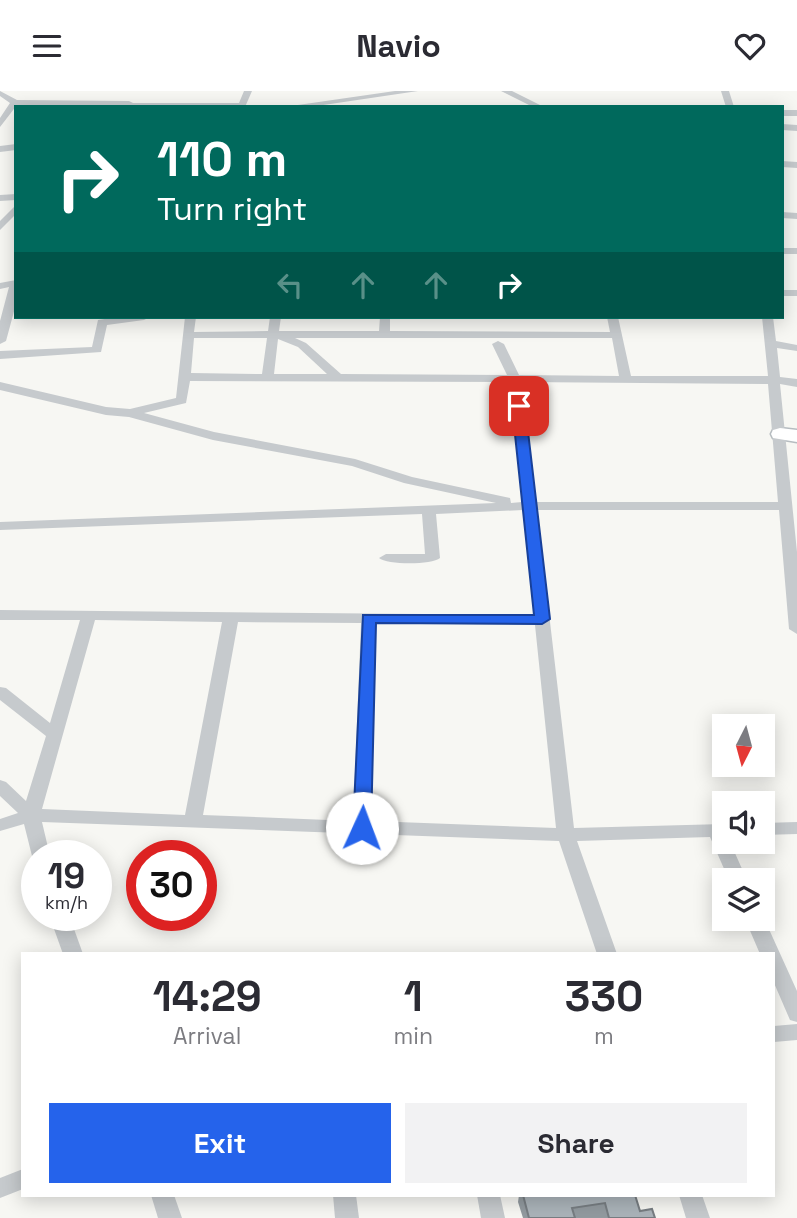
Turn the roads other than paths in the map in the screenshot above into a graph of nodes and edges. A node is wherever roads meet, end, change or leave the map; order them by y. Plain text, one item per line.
1 (62, 91) edge
2 (99, 91) edge
3 (136, 91) edge
4 (248, 91) edge
5 (306, 91) edge
6 (414, 91) edge
7 (505, 91) edge
8 (0, 93) edge
9 (93, 102) junction
10 (14, 103) junction
11 (53, 104) edge
12 (167, 104) edge
13 (310, 104) junction
14 (0, 105) edge
15 (128, 105) edge
16 (303, 105) edge
17 (536, 105) edge
18 (0, 124) edge
19 (14, 211) edge
20 (0, 229) edge
21 (14, 290) edge
22 (127, 319) edge
23 (190, 319) edge
24 (275, 319) edge
25 (385, 319) edge
26 (613, 319) edge
27 (768, 319) edge
28 (273, 333) junction
29 (384, 334) junction
30 (188, 335) junction
31 (617, 335) junction
32 (0, 341) edge
33 (498, 344) dead end
34 (772, 344) junction
35 (797, 348) edge
36 (0, 355) edge
37 (184, 377) junction
38 (268, 378) junction
39 (339, 379) junction
40 (774, 380) junction
41 (516, 381) junction
42 (626, 381) junction
43 (797, 383) edge
44 (0, 386) edge
45 (130, 413) junction
46 (789, 435) edge
47 (529, 506) junction
48 (785, 506) junction
49 (429, 511) junction
50 (0, 526) edge
51 (386, 558) dead end
52 (0, 615) edge
53 (89, 616) junction
54 (231, 617) junction
55 (369, 618) junction
56 (542, 619) junction
57 (797, 629) edge
58 (0, 692) edge
59 (56, 736) junction
60 (0, 786) edge
61 (30, 815) junction
62 (193, 821) junction
63 (0, 825) edge
64 (362, 828) junction
65 (797, 828) edge
66 (775, 829) edge
67 (712, 830) edge
68 (566, 835) junction
69 (37, 840) edge
70 (65, 931) edge
71 (760, 931) edge
72 (73, 952) edge
73 (606, 952) edge
74 (769, 952) edge
75 (775, 963) edge
76 (797, 1014) edge
77 (797, 1032) edge
78 (775, 1034) edge
79 (21, 1180) edge
80 (0, 1188) edge
81 (163, 1197) edge
82 (344, 1197) edge
83 (488, 1197) edge
84 (691, 1197) edge
85 (170, 1218) edge
86 (347, 1218) edge
87 (493, 1218) edge
88 (698, 1218) edge

1 - 11 street
2 - 9 street
3 - 15 street
4 - 12 street
5 - 13 street
6 - 13 street
7 - 17 street
8 - 10 street
9 - 11 street
9 - 15 street
10 - 11 street
10 - 14 street
10 - 18 street
12 - 15 street
13 - 16 street
19 - 20 street
21 - 32 street
22 - 36 street
23 - 30 street
24 - 28 street
25 - 29 street
26 - 31 street
27 - 34 street
28 - 29 street
28 - 30 street
28 - 38 street
28 - 39 street
29 - 31 street
30 - 37 street
31 - 42 street
33 - 41 street
34 - 35 street
34 - 40 street
37 - 38 street
37 - 45 street
38 - 39 street
39 - 41 street
40 - 42 street
40 - 43 street
40 - 46 street
41 - 42 street
41 - 47 street
44 - 45 street
45 - 47 street
46 - 48 street
47 - 48 street
47 - 49 street
47 - 56 street
48 - 57 street
49 - 50 street
49 - 51 street
52 - 53 street
53 - 54 street
53 - 59 street
54 - 55 street
54 - 62 street
55 - 56 street
55 - 64 street
56 - 68 street
58 - 59 street
59 - 61 street
60 - 61 street
61 - 62 street
61 - 63 street
61 - 69 street
62 - 64 street
64 - 68 street
65 - 66 street
67 - 68 street
68 - 73 street
70 - 72 street
71 - 74 street
75 - 76 street
77 - 78 street
79 - 80 street
81 - 85 street
82 - 86 street
83 - 87 street
84 - 88 street

